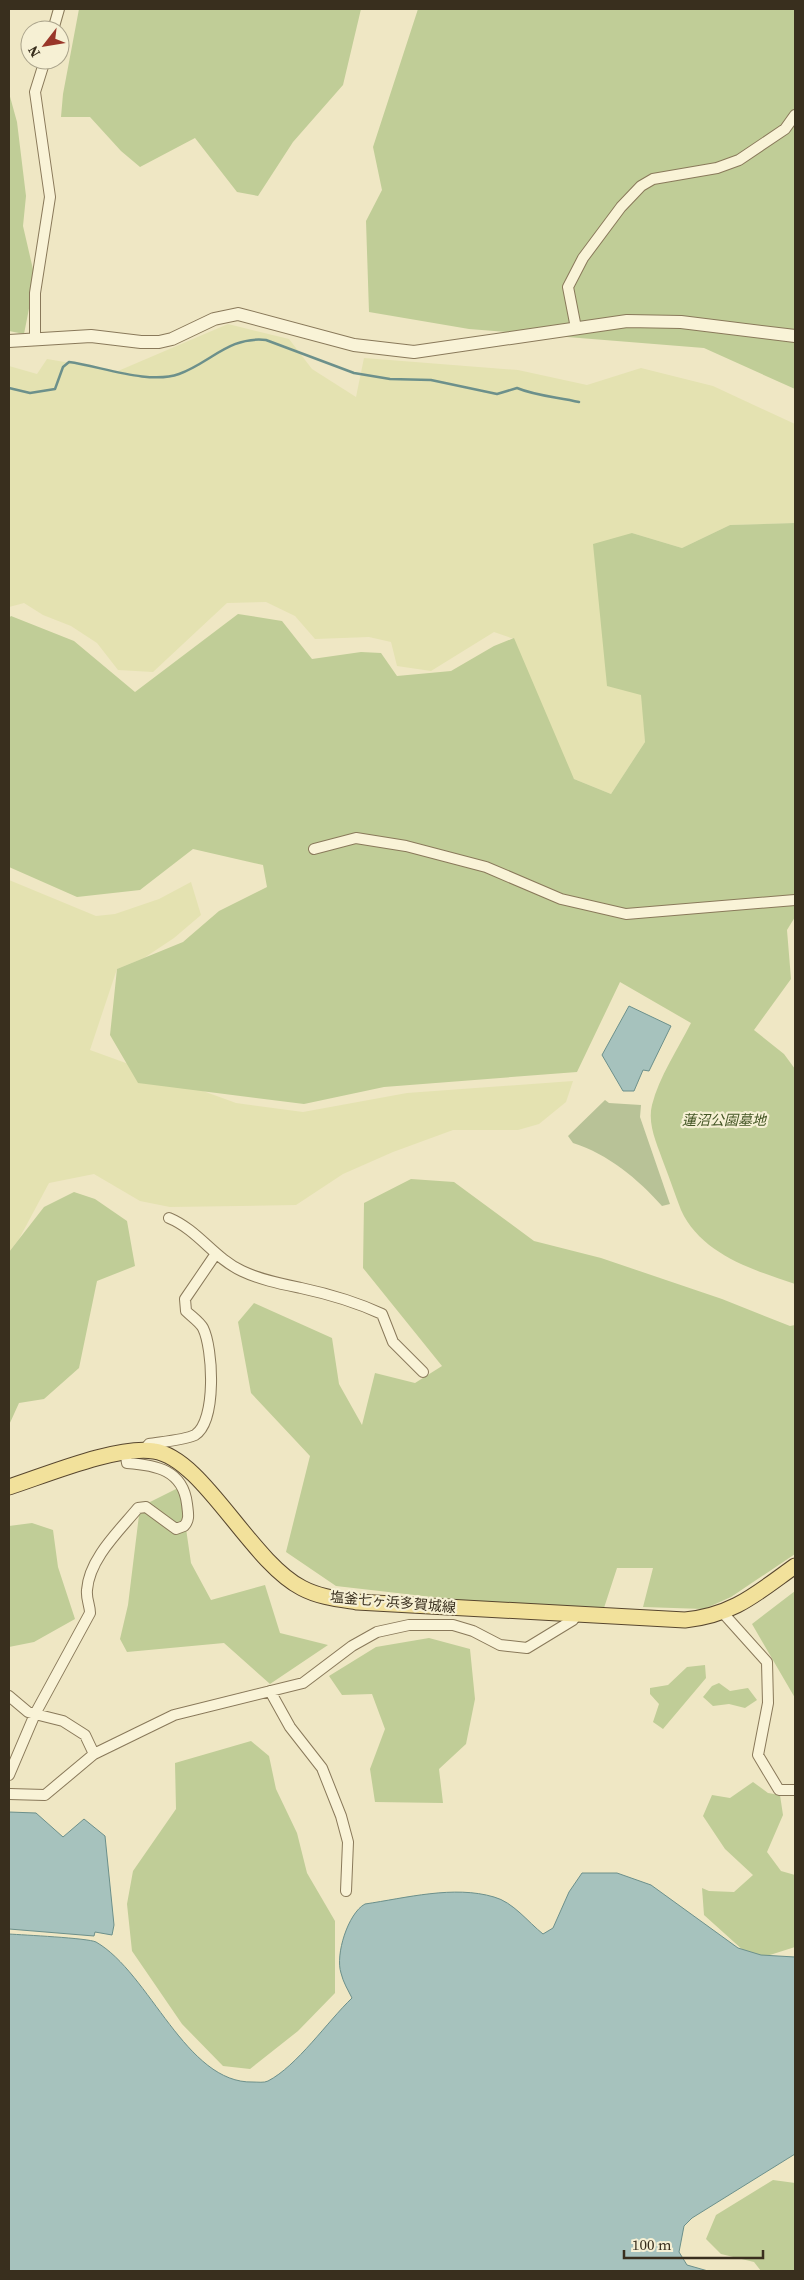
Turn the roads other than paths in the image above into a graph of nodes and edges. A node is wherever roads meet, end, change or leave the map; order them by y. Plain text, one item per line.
1 (41, 70) edge
2 (795, 115) edge
3 (576, 328) junction
4 (795, 336) edge
5 (35, 340) junction
6 (9, 341) edge
7 (314, 849) dead end
8 (795, 900) edge
9 (169, 1218) dead end
10 (215, 1255) junction
11 (423, 1372) dead end
12 (144, 1450) junction
13 (125, 1451) junction
14 (9, 1487) edge
15 (795, 1566) edge
16 (723, 1613) junction
17 (576, 1615) junction
18 (270, 1691) junction
19 (9, 1696) edge
20 (35, 1714) junction
21 (94, 1754) junction
22 (11, 1762) edge
23 (9, 1775) edge
24 (795, 1790) edge
25 (9, 1794) edge
26 (346, 1891) dead end

1 - 5 street
2 - 3 street
3 - 4 street
3 - 5 street
5 - 6 street
7 - 8 street
9 - 10 street
10 - 11 street
10 - 12 street
12 - 13 main road, 塩釜七ヶ浜多賀城線
12 - 17 main road, 塩釜七ヶ浜多賀城線
13 - 14 main road, 塩釜七ヶ浜多賀城線
13 - 20 street
15 - 16 main road, 塩釜七ヶ浜多賀城線
16 - 17 main road, 塩釜七ヶ浜多賀城線
16 - 24 street
17 - 18 street
18 - 21 street
18 - 26 street
19 - 20 street
20 - 21 street
20 - 22 street
21 - 25 street
22 - 23 street

